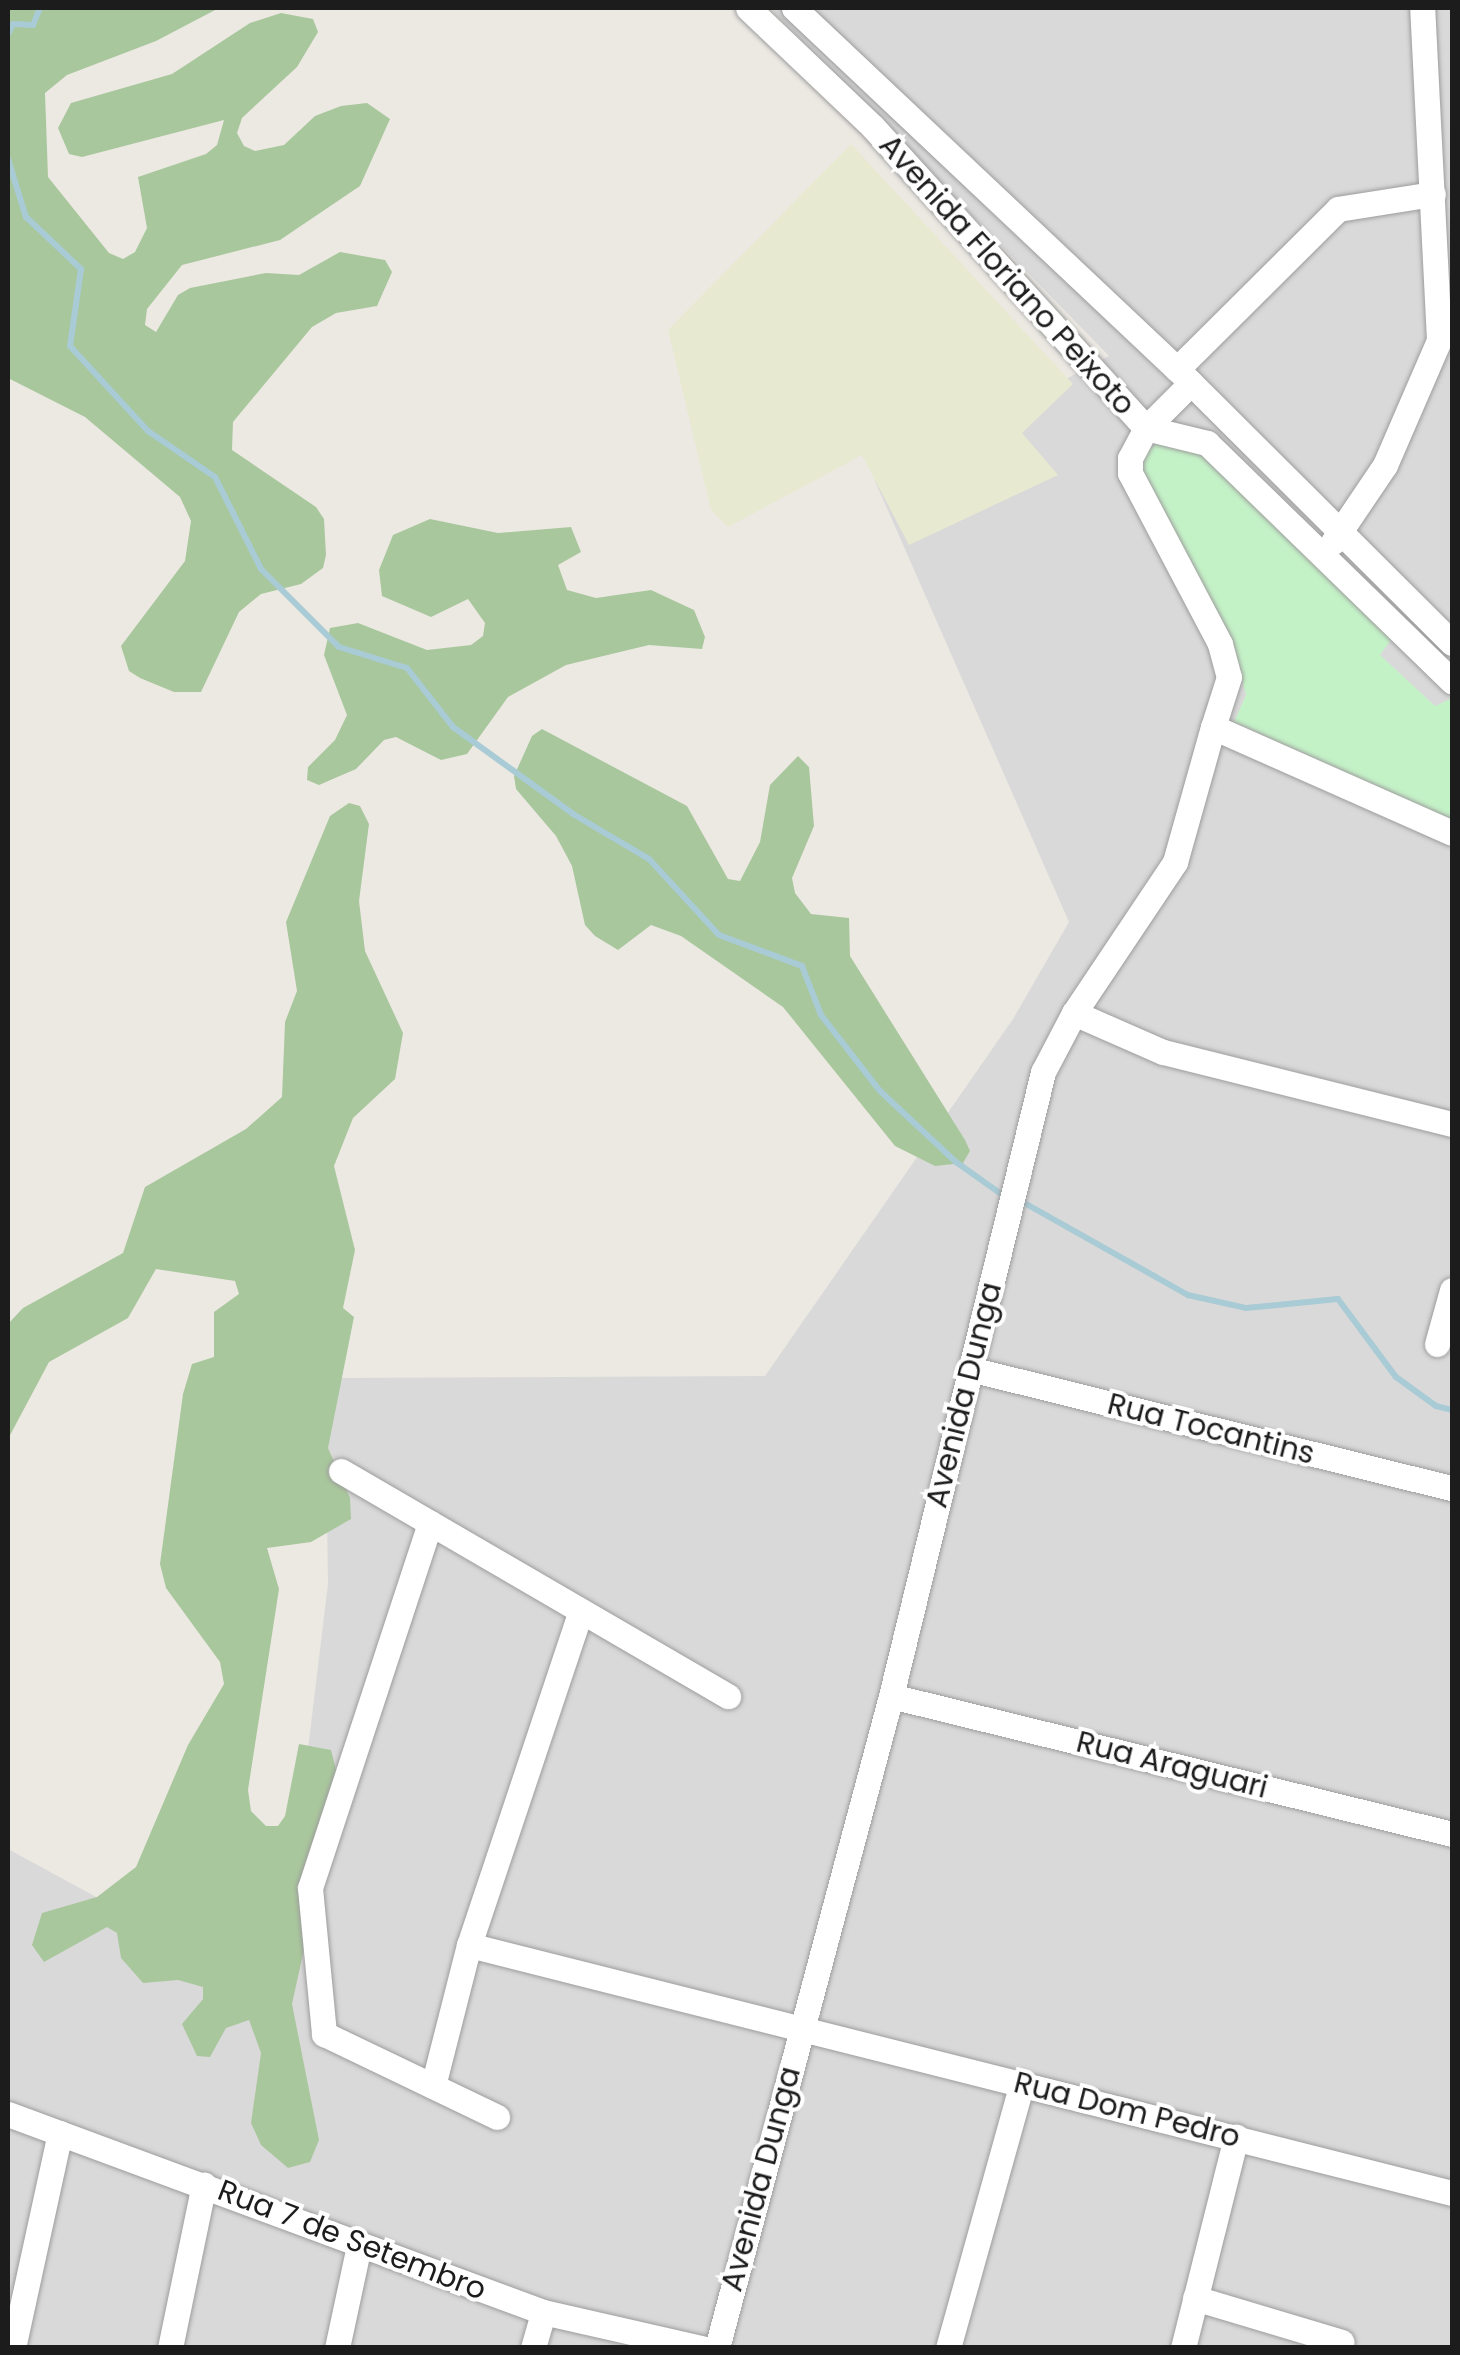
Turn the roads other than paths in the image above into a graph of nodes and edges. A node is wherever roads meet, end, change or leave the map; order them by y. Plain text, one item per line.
1 (794, 8) edge
2 (1422, 8) edge
3 (754, 9) edge
4 (894, 102) junction
5 (872, 126) junction
6 (1433, 194) junction
7 (1446, 342) edge
8 (1184, 376) junction
9 (1146, 428) junction
10 (1341, 533) junction
11 (1324, 554) junction
12 (1452, 644) edge
13 (1452, 681) edge
14 (1213, 727) junction
15 (1452, 833) edge
16 (1074, 1013) junction
17 (1452, 1124) edge
18 (1452, 1290) edge
19 (1437, 1344) dead end
20 (970, 1369) junction
21 (341, 1471) dead end
22 (1452, 1488) edge
23 (430, 1523) junction
24 (581, 1611) junction
25 (728, 1696) dead end
26 (891, 1696) junction
27 (1452, 1834) edge
28 (469, 1945) junction
29 (800, 2029) junction
30 (1022, 2083) junction
31 (433, 2086) junction
32 (8, 2114) edge
33 (497, 2118) dead end
34 (60, 2132) junction
35 (1236, 2137) junction
36 (204, 2184) junction
37 (1452, 2192) edge
38 (359, 2245) junction
39 (1195, 2298) junction
40 (543, 2312) junction
41 (1342, 2342) dead end
42 (13, 2348) edge
43 (170, 2348) edge
44 (337, 2348) edge
45 (533, 2348) edge
46 (702, 2348) edge
47 (717, 2348) edge
48 (948, 2348) edge
49 (1183, 2348) edge

1 - 4 street, Avenida Floriano Peixoto
2 - 6 street
3 - 5 street, Avenida Floriano Peixoto
4 - 5 street
4 - 8 street, Avenida Floriano Peixoto
5 - 9 street, Avenida Floriano Peixoto
6 - 7 street
6 - 8 street
7 - 10 street
8 - 9 street
8 - 10 street, Avenida Floriano Peixoto
9 - 11 street, Avenida Floriano Peixoto
9 - 14 street, Avenida Dunga
10 - 11 street
10 - 12 street, Avenida Floriano Peixoto
11 - 13 street, Avenida Floriano Peixoto
14 - 15 street
14 - 16 street, Avenida Dunga
16 - 17 street
16 - 20 street, Avenida Dunga
18 - 19 street
20 - 22 street, Rua Tocantins
20 - 26 street, Avenida Dunga
21 - 23 street
23 - 24 street
23 - 31 street
24 - 25 street
24 - 28 street
26 - 27 street, Rua Araguari
26 - 29 street, Avenida Dunga
28 - 29 street, Rua Dom Pedro
28 - 31 street
29 - 30 street, Rua Dom Pedro
29 - 47 street, Avenida Dunga
30 - 35 street, Rua Dom Pedro
30 - 48 street
31 - 33 street
32 - 34 street, Rua 7 de Setembro
34 - 36 street, Rua 7 de Setembro
34 - 42 street
35 - 37 street, Rua Dom Pedro
35 - 39 street
36 - 38 street, Rua 7 de Setembro
36 - 43 street
38 - 40 street, Rua 7 de Setembro
38 - 44 street
39 - 41 street
39 - 49 street
40 - 45 street
40 - 46 street, Rua 7 de Setembro

